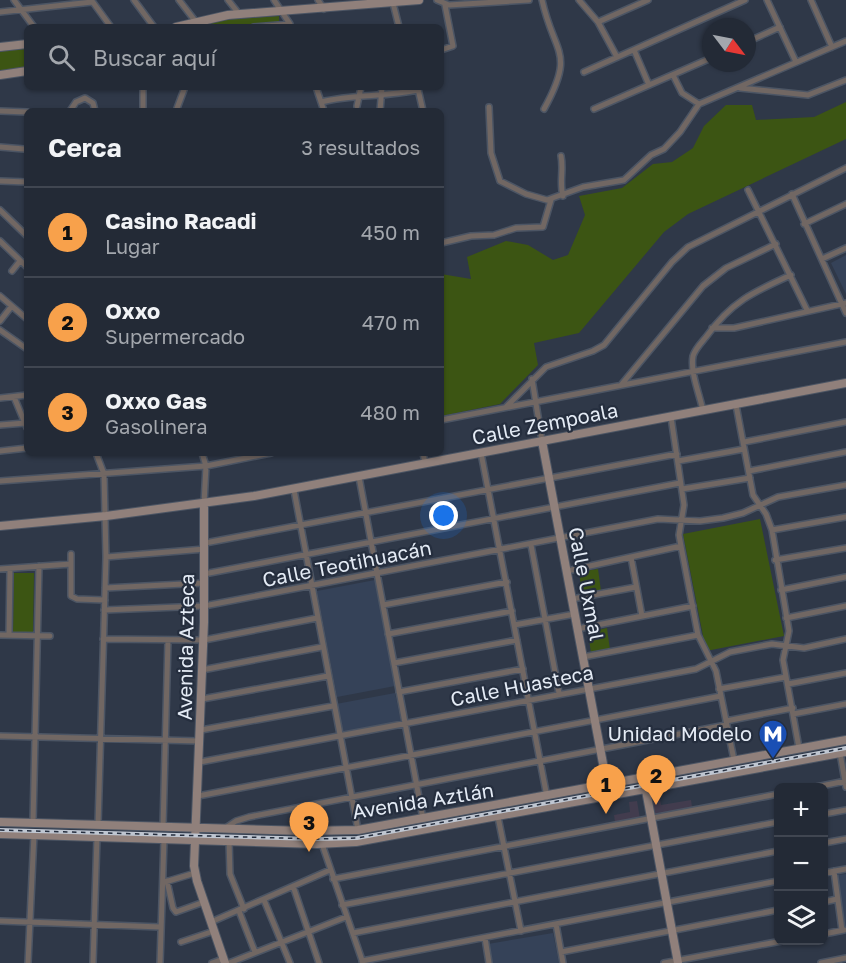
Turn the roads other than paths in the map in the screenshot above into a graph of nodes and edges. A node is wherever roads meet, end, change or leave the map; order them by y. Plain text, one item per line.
1 (14, 0) edge
2 (134, 0) edge
3 (179, 0) edge
4 (228, 0) edge
5 (273, 0) edge
6 (318, 0) edge
7 (419, 0) edge
8 (437, 0) edge
9 (529, 0) edge
10 (542, 0) edge
11 (579, 0) edge
12 (648, 0) edge
13 (745, 0) edge
14 (767, 0) edge
15 (811, 0) edge
16 (92, 1) edge
17 (374, 2) edge
18 (388, 2) edge
19 (445, 5) junction
20 (324, 9) junction
21 (22, 10) junction
22 (0, 12) edge
23 (282, 12) junction
24 (240, 15) junction
25 (196, 22) junction
26 (598, 22) junction
27 (32, 24) edge
28 (109, 24) edge
29 (152, 24) edge
30 (188, 24) edge
31 (290, 24) edge
32 (398, 24) edge
33 (780, 27) junction
34 (756, 38) edge
35 (846, 41) edge
36 (24, 44) edge
37 (0, 47) edge
38 (832, 47) junction
39 (444, 49) edge
40 (634, 50) junction
41 (616, 57) junction
42 (702, 62) edge
43 (796, 62) junction
44 (24, 71) edge
45 (584, 72) dead end
46 (2, 74) edge
47 (673, 75) junction
48 (846, 80) edge
49 (0, 83) edge
50 (649, 85) junction
51 (739, 88) junction
52 (143, 90) edge
53 (183, 90) edge
54 (317, 90) edge
55 (360, 90) edge
56 (382, 90) edge
57 (413, 90) edge
58 (418, 90) edge
59 (359, 96) junction
60 (381, 97) junction
61 (321, 102) junction
62 (699, 104) junction
63 (357, 106) dead end
64 (489, 107) dead end
65 (72, 108) edge
66 (94, 108) edge
67 (143, 108) edge
68 (177, 108) edge
69 (323, 108) edge
70 (380, 108) edge
71 (422, 108) edge
72 (544, 109) dead end
73 (594, 109) dead end
74 (0, 111) edge
75 (24, 112) edge
76 (0, 147) edge
77 (24, 149) dead end
78 (561, 156) dead end
79 (846, 168) edge
80 (0, 181) edge
81 (24, 182) edge
82 (748, 190) dead end
83 (792, 194) junction
84 (563, 196) junction
85 (551, 200) junction
86 (846, 204) edge
87 (0, 210) edge
88 (760, 210) junction
89 (804, 224) junction
90 (24, 233) edge
91 (0, 241) edge
92 (444, 242) edge
93 (776, 244) junction
94 (846, 248) edge
95 (822, 259) junction
96 (20, 261) junction
97 (24, 264) edge
98 (12, 271) dead end
99 (791, 275) junction
100 (0, 296) edge
101 (845, 303) edge
102 (11, 307) junction
103 (807, 310) junction
104 (846, 313) edge
105 (24, 317) edge
106 (0, 321) edge
107 (712, 328) junction
108 (0, 330) edge
109 (846, 342) edge
110 (24, 348) edge
111 (694, 372) junction
112 (532, 380) junction
113 (846, 383) edge
114 (621, 385) junction
115 (24, 395) edge
116 (14, 397) junction
117 (0, 398) edge
118 (536, 403) junction
119 (736, 405) junction
120 (506, 407) junction
121 (703, 411) junction
122 (671, 417) junction
123 (444, 419) edge
124 (24, 420) edge
125 (846, 422) edge
126 (0, 424) edge
127 (24, 424) edge
128 (542, 441) junction
129 (744, 445) junction
130 (24, 448) edge
131 (0, 451) edge
132 (846, 452) edge
133 (481, 453) junction
134 (677, 453) junction
135 (97, 456) edge
136 (203, 456) edge
137 (256, 456) edge
138 (424, 456) edge
139 (678, 461) junction
140 (425, 464) junction
141 (206, 466) junction
142 (749, 471) junction
143 (104, 474) junction
144 (359, 477) junction
145 (549, 478) junction
146 (750, 478) junction
147 (0, 481) edge
148 (846, 485) edge
149 (681, 486) junction
150 (294, 490) junction
151 (488, 490) junction
152 (204, 504) junction
153 (759, 506) junction
154 (554, 508) junction
155 (366, 514) junction
156 (106, 516) junction
157 (846, 517) edge
158 (494, 518) junction
159 (684, 521) junction
160 (0, 526) edge
161 (300, 526) junction
162 (772, 531) junction
163 (561, 540) junction
164 (371, 542) junction
165 (531, 545) junction
166 (205, 546) junction
167 (681, 546) junction
168 (846, 548) edge
169 (500, 551) junction
170 (71, 554) dead end
171 (306, 555) junction
172 (106, 556) junction
173 (631, 557) junction
174 (775, 560) junction
175 (71, 564) junction
176 (39, 566) junction
177 (0, 569) edge
178 (10, 569) junction
179 (567, 571) junction
180 (204, 574) junction
181 (377, 575) junction
182 (846, 577) edge
183 (507, 582) junction
184 (204, 583) junction
185 (312, 587) junction
186 (636, 587) junction
187 (105, 588) junction
188 (781, 591) junction
189 (572, 599) junction
190 (105, 600) junction
191 (383, 605) junction
192 (204, 606) junction
193 (693, 606) junction
194 (846, 606) edge
195 (105, 610) junction
196 (512, 611) junction
197 (575, 614) junction
198 (642, 616) junction
199 (316, 618) junction
200 (786, 618) junction
201 (545, 619) junction
202 (514, 625) junction
203 (578, 629) junction
204 (388, 634) junction
205 (0, 635) edge
206 (9, 635) junction
207 (698, 635) junction
208 (39, 636) junction
209 (50, 636) dead end
210 (104, 639) junction
211 (846, 639) edge
212 (168, 640) junction
213 (204, 640) junction
214 (517, 640) junction
215 (786, 646) junction
216 (322, 647) junction
217 (583, 657) junction
218 (711, 661) junction
219 (394, 663) junction
220 (523, 669) junction
221 (202, 670) junction
222 (846, 673) edge
223 (328, 676) junction
224 (786, 676) junction
225 (788, 684) junction
226 (588, 688) junction
227 (719, 689) junction
228 (399, 692) junction
229 (559, 693) junction
230 (721, 696) junction
231 (202, 699) junction
232 (528, 700) junction
233 (846, 704) edge
234 (333, 706) junction
235 (793, 711) junction
236 (595, 719) junction
237 (726, 723) junction
238 (405, 725) junction
239 (201, 730) junction
240 (534, 732) junction
241 (0, 736) edge
242 (36, 737) junction
243 (340, 737) junction
244 (100, 739) junction
245 (846, 740) edge
246 (165, 741) junction
247 (200, 741) junction
248 (799, 748) junction
249 (600, 749) junction
250 (843, 753) edge
251 (411, 756) junction
252 (540, 760) junction
253 (734, 760) junction
254 (200, 762) junction
255 (346, 769) junction
256 (644, 778) junction
257 (846, 783) edge
258 (417, 785) junction
259 (607, 786) junction
260 (828, 786) edge
261 (645, 789) junction
262 (609, 795) junction
263 (774, 795) edge
264 (198, 796) junction
265 (351, 797) junction
266 (547, 797) junction
267 (846, 810) edge
268 (828, 813) edge
269 (498, 817) junction
270 (650, 818) junction
271 (423, 819) junction
272 (0, 822) edge
273 (33, 823) junction
274 (774, 823) edge
275 (98, 825) junction
276 (163, 827) junction
277 (196, 828) junction
278 (224, 829) junction
279 (358, 830) junction
280 (0, 834) edge
281 (34, 834) junction
282 (97, 837) junction
283 (164, 839) junction
284 (846, 839) edge
285 (195, 840) junction
286 (229, 840) junction
287 (828, 842) edge
288 (322, 844) junction
289 (504, 846) junction
290 (655, 846) junction
291 (774, 852) edge
292 (846, 869) edge
293 (330, 870) junction
294 (834, 871) junction
295 (828, 872) edge
296 (195, 873) junction
297 (661, 874) junction
298 (509, 875) junction
299 (333, 879) junction
300 (165, 882) junction
301 (774, 882) edge
302 (293, 886) junction
303 (837, 899) junction
304 (264, 900) junction
305 (828, 901) edge
306 (204, 902) junction
307 (666, 902) junction
308 (514, 903) junction
309 (342, 905) junction
310 (241, 910) junction
311 (774, 911) edge
312 (346, 917) junction
313 (0, 921) edge
314 (29, 921) junction
315 (211, 922) junction
316 (94, 924) junction
317 (556, 924) junction
318 (160, 927) junction
319 (844, 930) edge
320 (214, 931) junction
321 (521, 931) junction
322 (672, 931) junction
323 (309, 932) junction
324 (353, 933) junction
325 (828, 933) edge
326 (485, 938) junction
327 (182, 942) dead end
328 (282, 942) junction
329 (774, 943) edge
330 (255, 952) junction
331 (561, 952) junction
332 (846, 958) edge
333 (226, 962) edge
334 (362, 962) edge
335 (678, 962) edge
336 (28, 963) edge
337 (93, 963) edge
338 (160, 963) edge
339 (212, 963) edge
340 (290, 963) edge
341 (319, 963) edge
342 (489, 963) edge
343 (563, 963) edge
344 (664, 963) edge
345 (821, 963) edge

1 - 21 street
2 - 29 street
3 - 25 street
4 - 24 street
5 - 23 street
6 - 20 street
7 - 18 street
8 - 19 street
9 - 19 street
10 - 72 street
11 - 26 street
12 - 26 street
13 - 40 street
14 - 33 street
15 - 38 street
16 - 21 street
16 - 28 street
17 - 18 street
17 - 20 street
18 - 32 street
19 - 39 street
20 - 23 street
21 - 22 street
21 - 27 street
23 - 24 street
23 - 31 street
24 - 25 street
25 - 30 street
26 - 41 street
33 - 34 street
33 - 43 street
35 - 38 street
36 - 37 street
38 - 43 street
40 - 41 street
40 - 50 street
41 - 45 street
42 - 47 street
43 - 51 street
44 - 46 street
46 - 49 street
47 - 50 street
47 - 62 street
48 - 51 street
50 - 73 street
51 - 62 street
52 - 67 street
53 - 68 street
54 - 61 street
55 - 59 street
56 - 60 street
57 - 60 street
58 - 71 street
59 - 60 street
59 - 61 street
59 - 63 street
60 - 70 street
61 - 69 street
62 - 84 street
64 - 85 street
65 - 66 street
74 - 75 street
76 - 77 street
78 - 84 street
79 - 83 street
80 - 81 street
82 - 88 street
83 - 88 street
83 - 89 street
84 - 85 street
85 - 92 street
86 - 89 street
87 - 90 street
88 - 93 street
88 - 112 street
89 - 95 street
91 - 96 street
93 - 99 street
93 - 114 street
94 - 95 street
95 - 101 street
96 - 97 street
96 - 98 street
99 - 103 street
99 - 107 street
100 - 102 street
101 - 103 street
101 - 104 street
102 - 105 street
102 - 106 street
103 - 107 street
107 - 111 street
108 - 110 street
109 - 111 street
111 - 114 street
111 - 121 street
112 - 118 street, Calle Uxmal
112 - 120 street
113 - 119 street, Calle Zempoala
114 - 118 street
115 - 116 street
116 - 117 street
116 - 124 street
118 - 120 street
118 - 128 street, Calle Uxmal
119 - 121 street, Calle Zempoala
119 - 129 street
120 - 123 street
121 - 122 street, Calle Zempoala
122 - 128 street, Calle Zempoala
122 - 134 street
125 - 129 street
126 - 127 street
128 - 133 street, Calle Zempoala
128 - 145 street, Calle Uxmal
129 - 139 street
129 - 142 street
130 - 131 street
132 - 142 street
133 - 140 street, Calle Zempoala
133 - 151 street
134 - 139 street
134 - 145 street
135 - 143 street
136 - 141 street
137 - 141 street
138 - 140 street
139 - 149 street
140 - 144 street, Calle Zempoala
141 - 143 street
141 - 152 street, Avenida Azteca
142 - 146 street
143 - 147 street
143 - 156 street
144 - 150 street, Calle Zempoala
144 - 155 street
145 - 151 street
145 - 154 street, Calle Uxmal
146 - 149 street
146 - 153 street
148 - 153 street, Calle Teotihuacán
149 - 154 street
149 - 159 street
150 - 152 street, Calle Zempoala
150 - 161 street
151 - 155 street
151 - 158 street
152 - 156 street, Calle Zempoala
152 - 166 street, Avenida Azteca
153 - 159 street, Calle Teotihuacán
153 - 162 street
154 - 158 street
154 - 163 street, Calle Uxmal
155 - 161 street
155 - 164 street
156 - 160 street, Calle Zempoala
156 - 172 street
157 - 162 street
158 - 164 street
158 - 169 street
159 - 163 street, Calle Teotihuacán
159 - 167 street
161 - 166 street
161 - 171 street
162 - 174 street
163 - 165 street, Calle Teotihuacán
163 - 179 street, Calle Uxmal
164 - 171 street
164 - 181 street
165 - 169 street, Calle Teotihuacán
165 - 201 street
166 - 172 street
166 - 180 street, Avenida Azteca
167 - 173 street
167 - 193 street
168 - 174 street
169 - 181 street, Calle Teotihuacán
169 - 183 street
170 - 175 street
171 - 180 street
171 - 185 street
172 - 187 street
173 - 179 street
173 - 186 street
174 - 188 street
175 - 176 street
175 - 190 street
176 - 178 street
176 - 208 street
177 - 178 street
178 - 206 street
179 - 189 street, Calle Uxmal
180 - 184 street, Avenida Azteca
181 - 185 street, Calle Teotihuacán
181 - 191 street
182 - 188 street
183 - 191 street
183 - 196 street
184 - 187 street
184 - 192 street, Avenida Azteca
185 - 192 street, Calle Teotihuacán
185 - 199 street
186 - 189 street
186 - 198 street
187 - 190 street
188 - 200 street
189 - 197 street, Calle Uxmal
190 - 195 street
191 - 204 street
192 - 195 street, Calle Teotihuacán
192 - 213 street, Avenida Azteca
193 - 198 street
193 - 207 street
194 - 200 street
195 - 210 street
196 - 202 street
196 - 204 street
197 - 201 street
197 - 203 street, Calle Uxmal
198 - 203 street
199 - 213 street
199 - 216 street
200 - 215 street
201 - 202 street
201 - 229 street
202 - 214 street
203 - 217 street, Calle Uxmal
204 - 219 street
205 - 206 street
206 - 208 street
207 - 217 street
207 - 218 street
208 - 209 street
208 - 242 street
210 - 212 street
210 - 244 street
211 - 215 street, Calle Huasteca
212 - 213 street
212 - 246 street
213 - 221 street, Avenida Azteca
214 - 219 street
214 - 220 street
215 - 218 street, Calle Huasteca
215 - 224 street
216 - 221 street
216 - 223 street
217 - 226 street, Calle Uxmal
218 - 226 street, Calle Huasteca
218 - 227 street
219 - 228 street
220 - 228 street
220 - 232 street
221 - 231 street, Avenida Azteca
222 - 225 street
223 - 231 street
223 - 234 street
224 - 225 street
224 - 227 street
225 - 235 street
226 - 229 street, Calle Huasteca
226 - 236 street, Calle Uxmal
227 - 230 street
228 - 238 street
229 - 232 street, Calle Huasteca
230 - 236 street
230 - 237 street
231 - 239 street, Avenida Azteca
232 - 238 street, Calle Huasteca
232 - 240 street
233 - 235 street
234 - 239 street
234 - 243 street
235 - 237 street
235 - 248 street
236 - 240 street
236 - 249 street, Calle Uxmal
237 - 249 street
237 - 253 street
238 - 243 street, Calle Huasteca
238 - 251 street
239 - 247 street, Avenida Azteca
240 - 251 street
240 - 252 street
241 - 242 street
242 - 244 street
242 - 273 street
243 - 254 street, Calle Huasteca
243 - 255 street
244 - 246 street
244 - 275 street
245 - 248 street, Avenida Aztlán
246 - 247 street
246 - 276 street
247 - 254 street, Avenida Azteca
248 - 253 street, Avenida Aztlán
249 - 252 street
249 - 259 street, Calle Uxmal
250 - 257 street
250 - 261 street, Avenida Aztlán
251 - 255 street
251 - 258 street
252 - 258 street
252 - 266 street
253 - 256 street, Avenida Aztlán
254 - 264 street, Avenida Azteca
255 - 264 street
255 - 265 street
256 - 259 street, Avenida Aztlán
256 - 261 street
257 - 260 street
258 - 265 street
258 - 271 street
259 - 262 street, Calle Uxmal
259 - 266 street, Avenida Aztlán
261 - 262 street, Avenida Aztlán
261 - 270 street
262 - 269 street, Avenida Aztlán
263 - 270 street
264 - 277 street, Avenida Azteca
265 - 278 street
265 - 279 street
266 - 271 street, Avenida Aztlán
267 - 268 street
269 - 288 street, Avenida Aztlán
269 - 289 street
270 - 289 street
270 - 290 street
271 - 279 street, Avenida Aztlán
272 - 273 street, Avenida Aztlán
273 - 275 street, Avenida Aztlán
274 - 290 street
275 - 276 street, Avenida Aztlán
276 - 277 street, Avenida Aztlán
277 - 278 street, Avenida Aztlán
277 - 285 street, Avenida Azteca
278 - 279 street, Avenida Aztlán
280 - 281 street, Avenida Aztlán
281 - 282 street, Avenida Aztlán
281 - 314 street
282 - 283 street, Avenida Aztlán
282 - 316 street
283 - 285 street, Avenida Aztlán
283 - 300 street
284 - 287 street
285 - 286 street, Avenida Aztlán
285 - 296 street, Avenida Azteca
286 - 288 street, Avenida Aztlán
286 - 310 street
288 - 293 street
289 - 298 street
289 - 299 street
290 - 297 street
290 - 298 street
291 - 297 street
292 - 294 street
293 - 299 street
293 - 302 street
294 - 295 street
294 - 303 street
296 - 300 street
296 - 306 street, Avenida Azteca
297 - 307 street
297 - 308 street
298 - 308 street
298 - 309 street
299 - 309 street
300 - 306 street
300 - 318 street
301 - 307 street
302 - 304 street
302 - 323 street
303 - 305 street
303 - 319 street
304 - 310 street
304 - 328 street
306 - 315 street, Avenida Azteca
307 - 317 street
307 - 322 street
308 - 321 street
308 - 324 street
309 - 312 street
310 - 315 street
310 - 330 street
311 - 322 street
312 - 323 street
312 - 324 street
313 - 314 street
314 - 316 street
314 - 336 street
315 - 320 street, Avenida Azteca
316 - 318 street
316 - 337 street
317 - 321 street
317 - 331 street
318 - 338 street
319 - 325 street
320 - 327 street
320 - 333 street, Avenida Azteca
321 - 326 street
322 - 331 street
322 - 335 street
323 - 328 street
323 - 341 street
324 - 334 street
326 - 334 street
326 - 342 street
328 - 330 street
328 - 340 street
329 - 335 street
330 - 333 street
331 - 343 street
332 - 345 street
333 - 339 street
335 - 344 street

